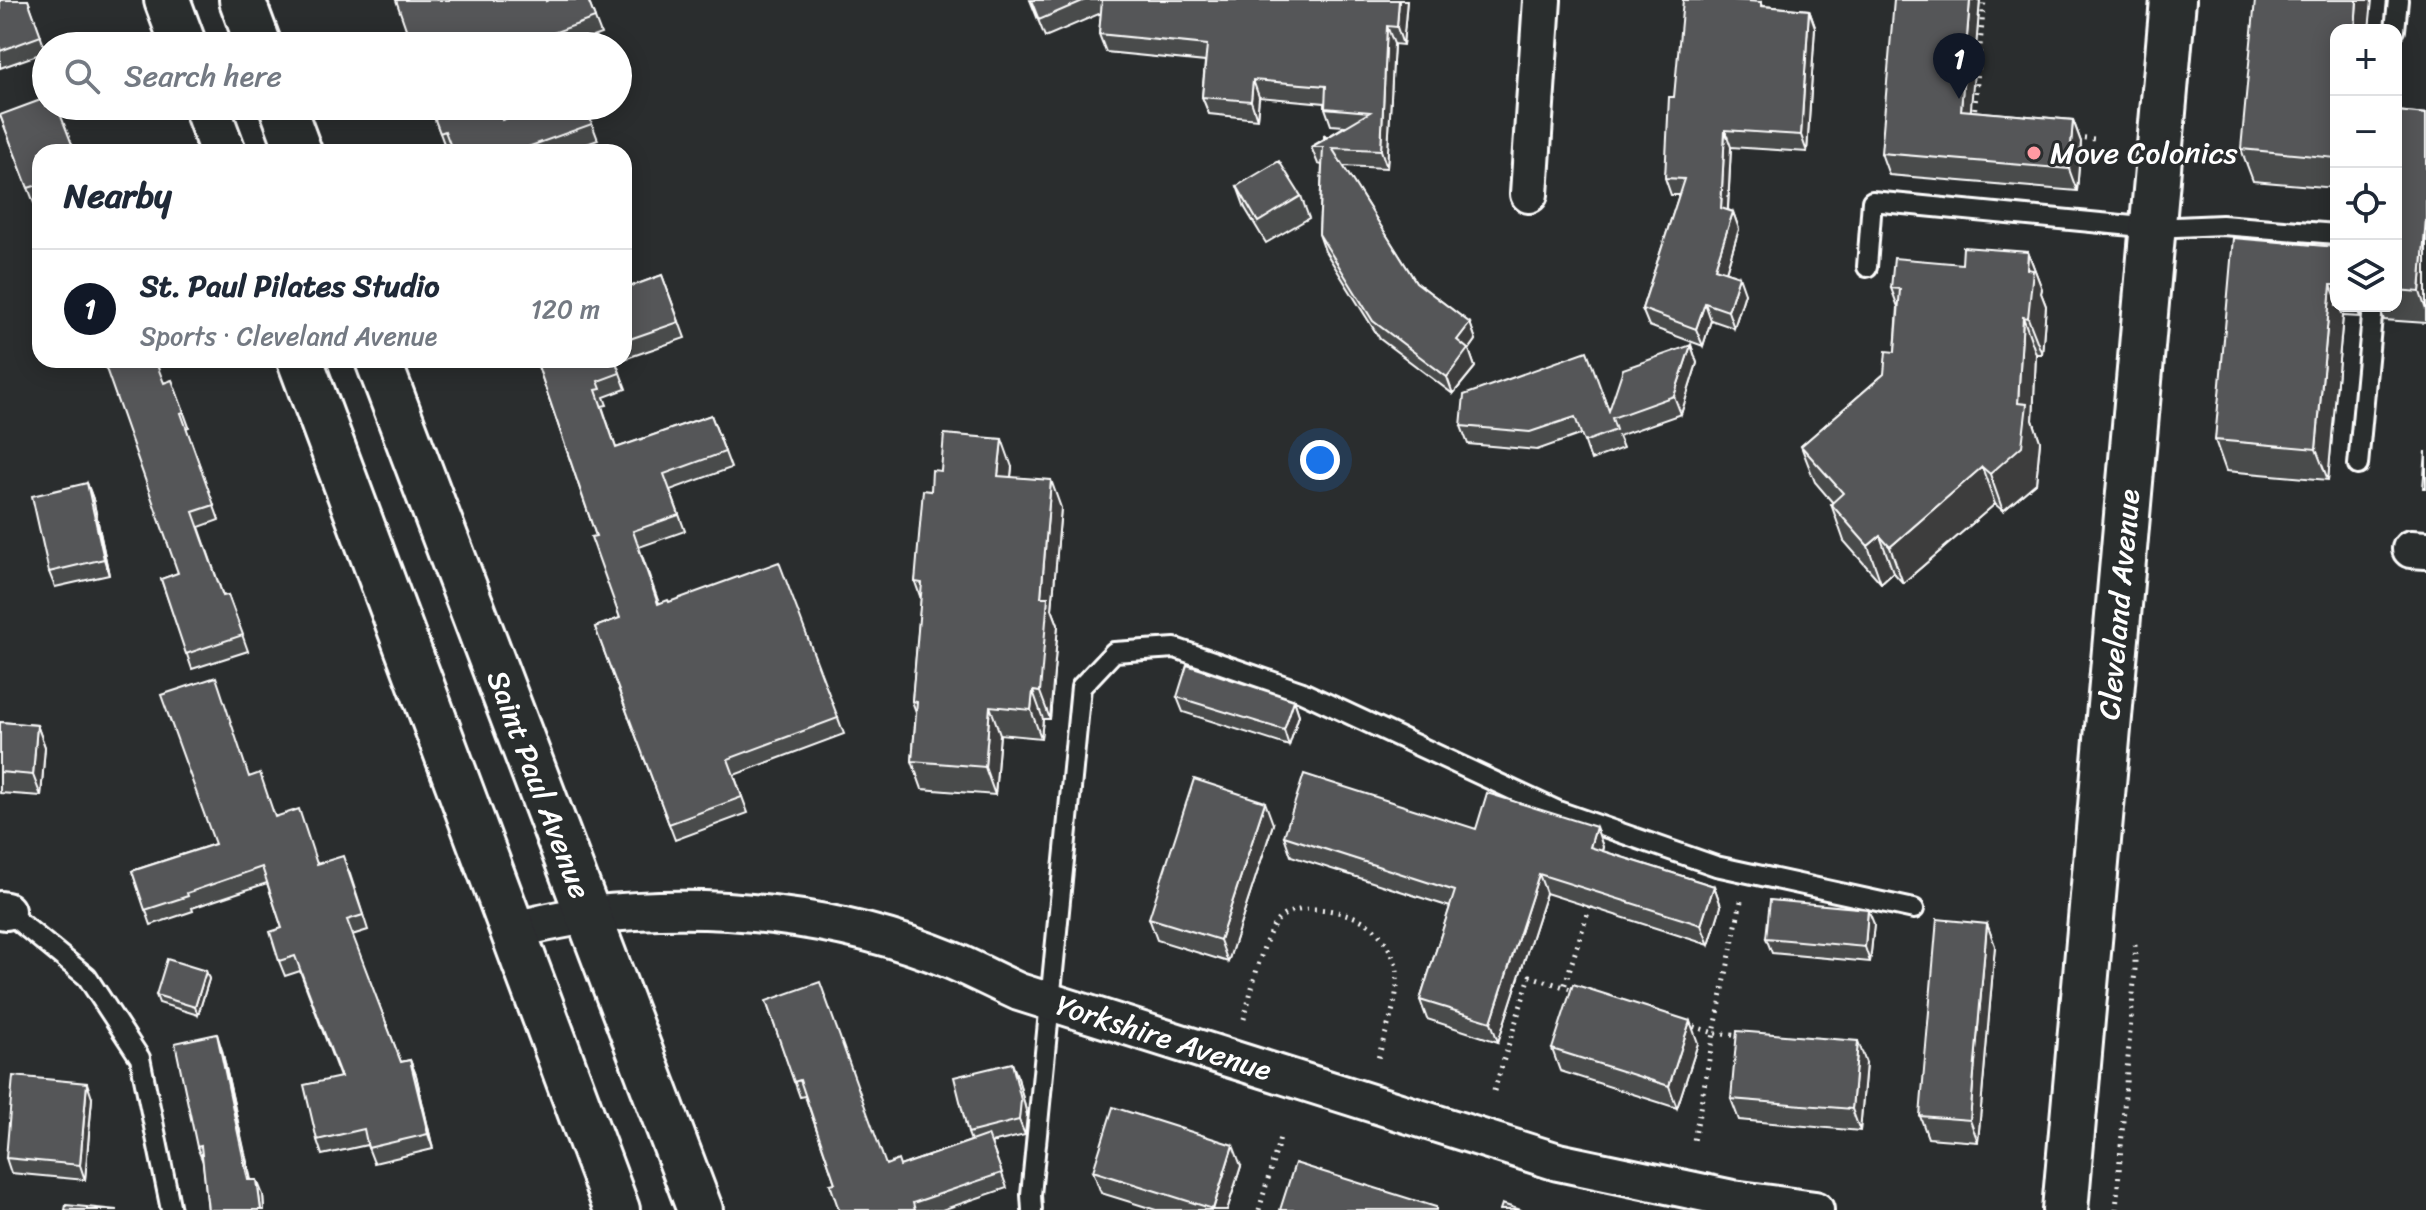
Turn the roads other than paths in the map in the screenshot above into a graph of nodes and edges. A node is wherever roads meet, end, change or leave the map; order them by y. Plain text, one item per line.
1 (167, 0) edge
2 (242, 0) edge
3 (1542, 0) edge
4 (2173, 0) edge
5 (2398, 0) edge
6 (2396, 24) edge
7 (179, 32) edge
8 (254, 32) edge
9 (211, 120) edge
10 (287, 120) edge
11 (220, 144) edge
12 (296, 144) edge
13 (1529, 194) dead end
14 (2153, 228) junction
15 (2330, 234) edge
16 (1867, 267) dead end
17 (2372, 312) edge
18 (303, 368) edge
19 (381, 368) edge
20 (2358, 465) dead end
21 (1914, 909) dead end
22 (3, 910) edge
23 (588, 915) junction
24 (512, 930) junction
25 (1050, 1001) junction
26 (1679, 1199) edge
27 (171, 1210) edge
28 (617, 1210) edge
29 (700, 1210) edge
30 (1032, 1210) edge
31 (1815, 1210) edge
32 (2065, 1210) edge

1 - 7 main road
2 - 8 main road
3 - 13 street
4 - 14 main road, Cleveland Avenue
5 - 6 lane
9 - 11 main road
10 - 12 main road
14 - 15 lane
14 - 16 lane
14 - 32 main road, Cleveland Avenue
17 - 20 lane
18 - 24 main road
19 - 23 main road, Saint Paul Avenue
21 - 25 lane
22 - 27 lane
23 - 24 street, Yorkshire Avenue
23 - 25 street, Yorkshire Avenue
23 - 29 main road, Saint Paul Avenue
24 - 28 main road
25 - 26 street, Yorkshire Avenue
25 - 30 lane
26 - 31 street, Yorkshire Avenue

